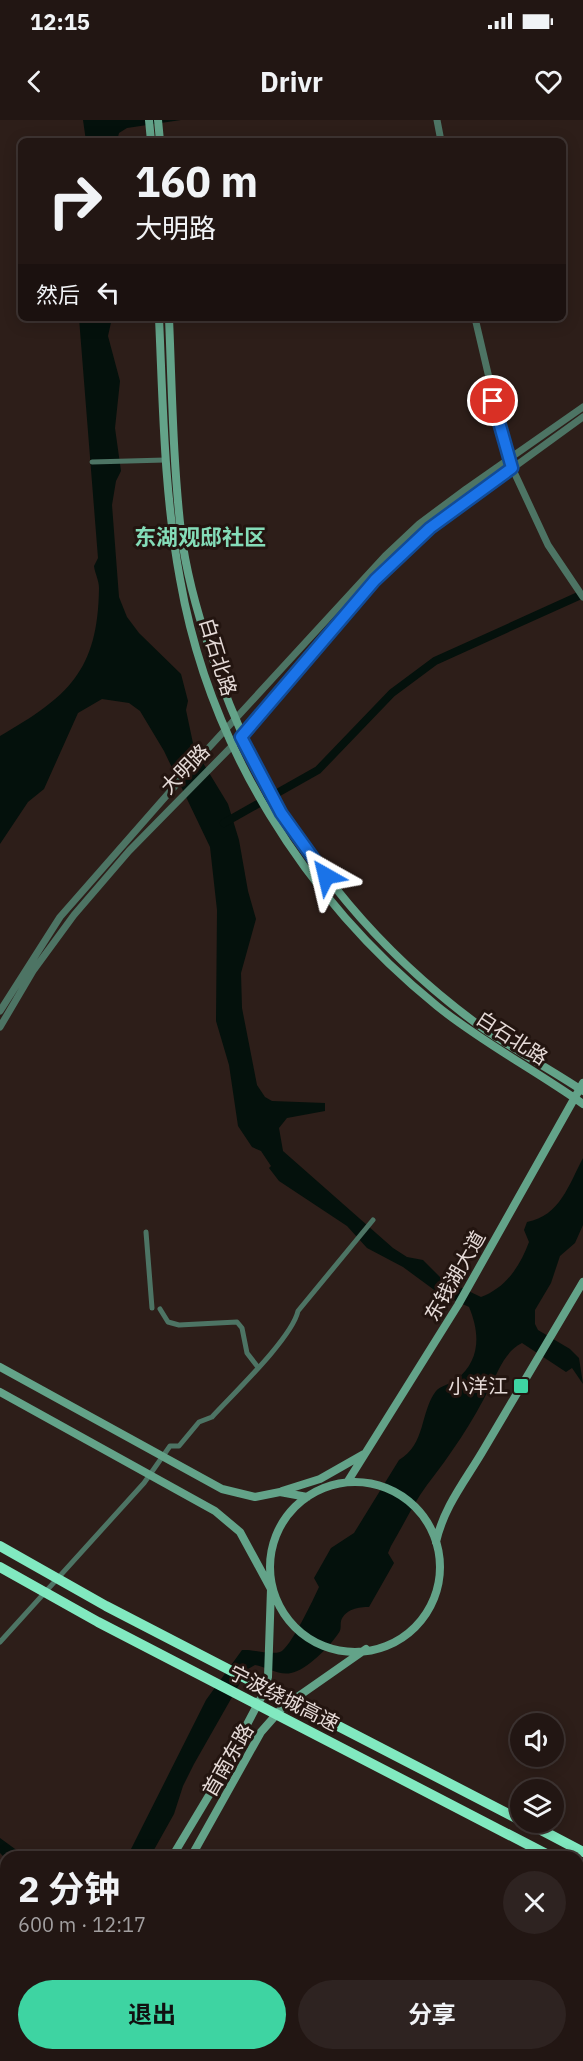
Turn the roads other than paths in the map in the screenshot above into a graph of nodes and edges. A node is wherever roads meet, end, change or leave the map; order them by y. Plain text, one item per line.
1 (437, 120) edge
2 (159, 123) edge
3 (160, 138) edge
4 (440, 138) edge
5 (159, 321) edge
6 (169, 321) edge
7 (476, 321) edge
8 (583, 407) edge
9 (583, 417) edge
10 (508, 459) junction
11 (165, 460) junction
12 (92, 462) dead end
13 (512, 468) junction
14 (583, 597) edge
15 (234, 720) junction
16 (224, 731) junction
17 (241, 737) junction
18 (231, 746) junction
19 (0, 1011) edge
20 (0, 1027) edge
21 (582, 1087) edge
22 (575, 1098) junction
23 (583, 1104) edge
24 (373, 1220) dead end
25 (146, 1232) dead end
26 (583, 1282) edge
27 (152, 1308) dead end
28 (160, 1309) dead end
29 (257, 1366) junction
30 (0, 1367) edge
31 (0, 1392) edge
32 (368, 1452) junction
33 (162, 1459) junction
34 (150, 1476) junction
35 (348, 1481) junction
36 (280, 1492) junction
37 (307, 1497) junction
38 (436, 1542) junction
39 (0, 1546) edge
40 (0, 1567) edge
41 (271, 1589) junction
42 (0, 1642) edge
43 (366, 1650) junction
44 (510, 1815) edge
45 (546, 1833) edge
46 (176, 1851) edge
47 (194, 1851) edge
48 (540, 1851) edge
49 (581, 1851) edge

1 - 4 street
2 - 3 main road
5 - 11 main road, 白石北路
6 - 15 main road, 白石北路
7 - 10 street
8 - 10 street, 大明路
9 - 13 street, 大明路
10 - 13 street
10 - 15 street, 大明路
11 - 12 street
11 - 16 main road, 白石北路
13 - 14 street
13 - 17 street, 大明路
15 - 16 street, 大明路
15 - 17 main road, 白石北路
16 - 18 main road, 白石北路
16 - 19 street, 大明路
17 - 18 street, 大明路
17 - 21 main road, 白石北路
18 - 20 street, 大明路
18 - 22 main road, 白石北路
21 - 22 main road, 东钱湖大道
22 - 23 main road, 白石北路
22 - 32 main road, 东钱湖大道
24 - 29 street
25 - 27 street
26 - 38 main road
28 - 29 street
29 - 33 street
30 - 33 main road
31 - 34 main road
32 - 35 main road, 东钱湖大道
32 - 36 main road
33 - 34 street
33 - 36 main road
34 - 41 main road
34 - 42 street
35 - 37 main road
35 - 38 main road
36 - 37 main road
37 - 41 main road
38 - 43 main road
39 - 44 highway, 宁波绕城高速, bridge
40 - 48 highway, 宁波绕城高速, bridge
41 - 43 main road
41 - 46 main road, 首南东路
43 - 47 main road, 首南东路
45 - 49 highway

